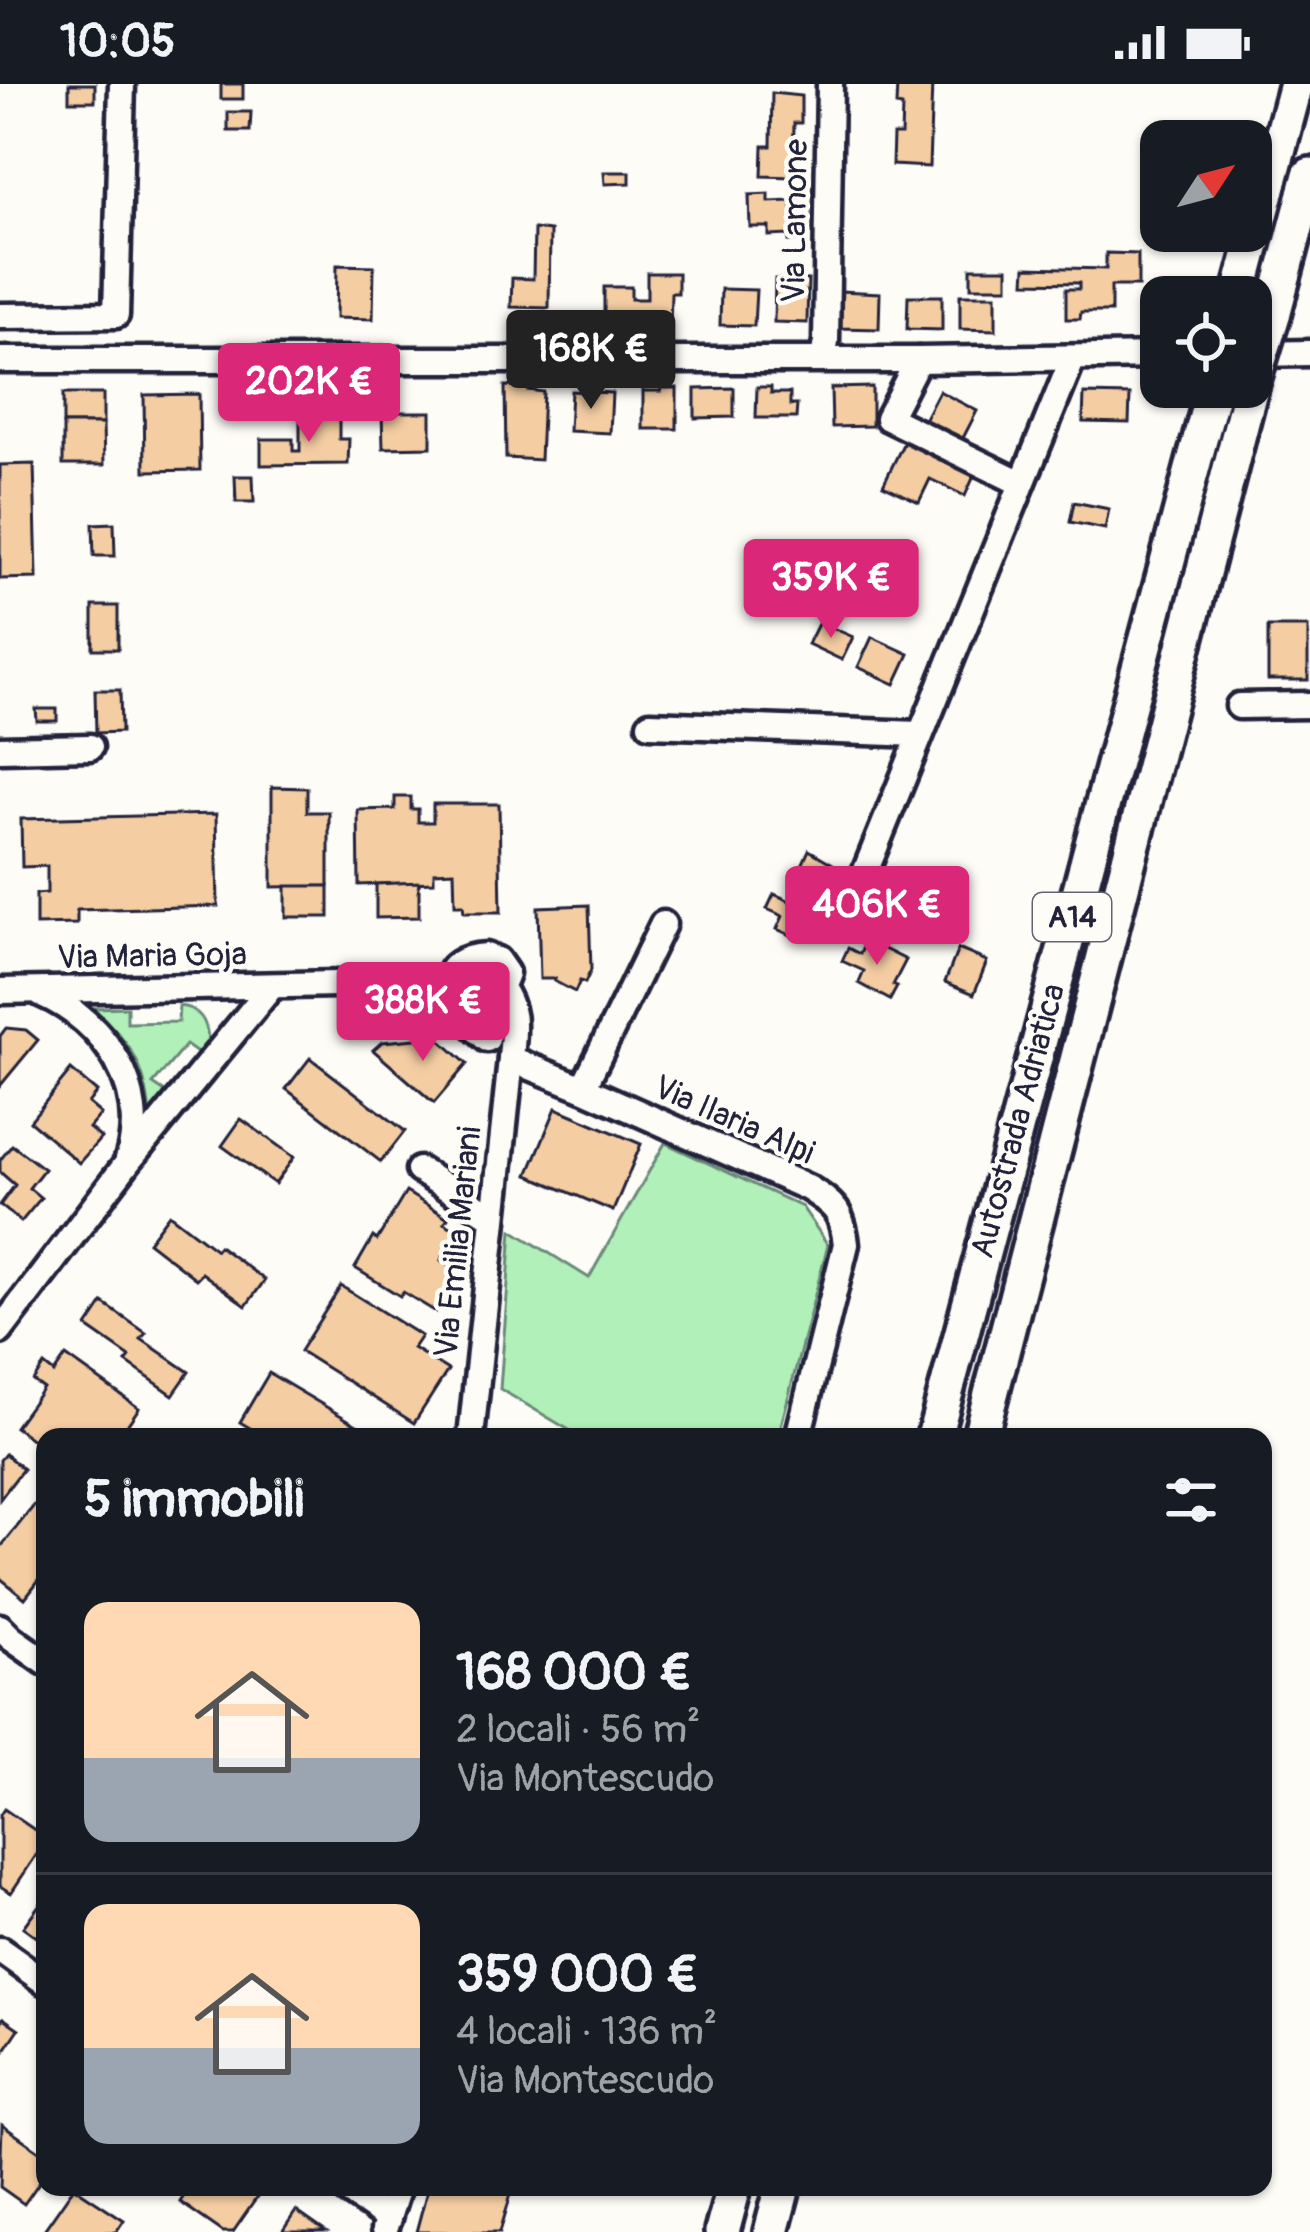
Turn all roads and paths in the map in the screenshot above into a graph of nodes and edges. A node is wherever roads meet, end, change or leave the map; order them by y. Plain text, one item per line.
1 (122, 84) edge
2 (830, 84) edge
3 (1283, 84) edge
4 (1296, 84) edge
5 (1280, 146) junction
6 (1310, 175) edge
7 (1245, 276) edge
8 (0, 316) edge
9 (1272, 318) edge
10 (1310, 353) edge
11 (1272, 354) edge
12 (1140, 356) edge
13 (823, 358) junction
14 (1073, 358) junction
15 (918, 359) junction
16 (0, 360) edge
17 (1208, 408) edge
18 (1246, 408) edge
19 (1022, 483) junction
20 (1310, 705) edge
21 (1239, 706) dead end
22 (650, 724) dead end
23 (920, 734) junction
24 (90, 747) dead end
25 (0, 748) edge
26 (853, 902) dead end
27 (663, 924) dead end
28 (449, 978) junction
29 (272, 986) junction
30 (500, 987) junction
31 (35, 991) junction
32 (0, 992) edge
33 (469, 997) junction
34 (488, 1040) dead end
35 (511, 1059) junction
36 (583, 1088) junction
37 (128, 1162) junction
38 (418, 1170) dead end
39 (493, 1217) junction
40 (0, 1331) edge
41 (472, 1428) edge
42 (800, 1428) edge
43 (936, 1428) edge
44 (982, 1428) edge
45 (0, 1628) edge
46 (36, 1655) edge
47 (0, 1951) edge
48 (36, 1976) edge
49 (352, 2196) edge
50 (395, 2196) edge
51 (732, 2196) edge
52 (781, 2196) edge
53 (386, 2225) edge
54 (722, 2232) edge
55 (771, 2232) edge

1 - 8 street
2 - 13 street, Via Lamone
3 - 5 highway
4 - 5 highway
5 - 7 highway
6 - 9 highway, Autostrada Adriatica / A14, bridge
10 - 11 street
12 - 14 street
13 - 15 street
13 - 16 street
14 - 15 street
14 - 19 street
15 - 19 street
17 - 43 highway, Autostrada Adriatica / A14
18 - 44 highway, Autostrada Adriatica / A14
19 - 23 street
20 - 21 street
22 - 23 street
23 - 26 street
24 - 25 street
27 - 36 street
28 - 29 street, Via Maria Goja
28 - 30 street
28 - 33 street
29 - 31 street, Via Maria Goja
29 - 37 street
30 - 33 street
30 - 35 street, Via Emilia Mariani
31 - 32 street, Via Maria Goja
31 - 37 street
33 - 34 street
35 - 36 street, Via Ilaria Alpi
35 - 39 street, Via Emilia Mariani
36 - 42 street, Via Ilaria Alpi
37 - 40 street
38 - 39 street
39 - 41 street, Via Emilia Mariani
45 - 46 street
47 - 48 street
49 - 53 street
50 - 53 street
51 - 54 highway
52 - 55 highway

